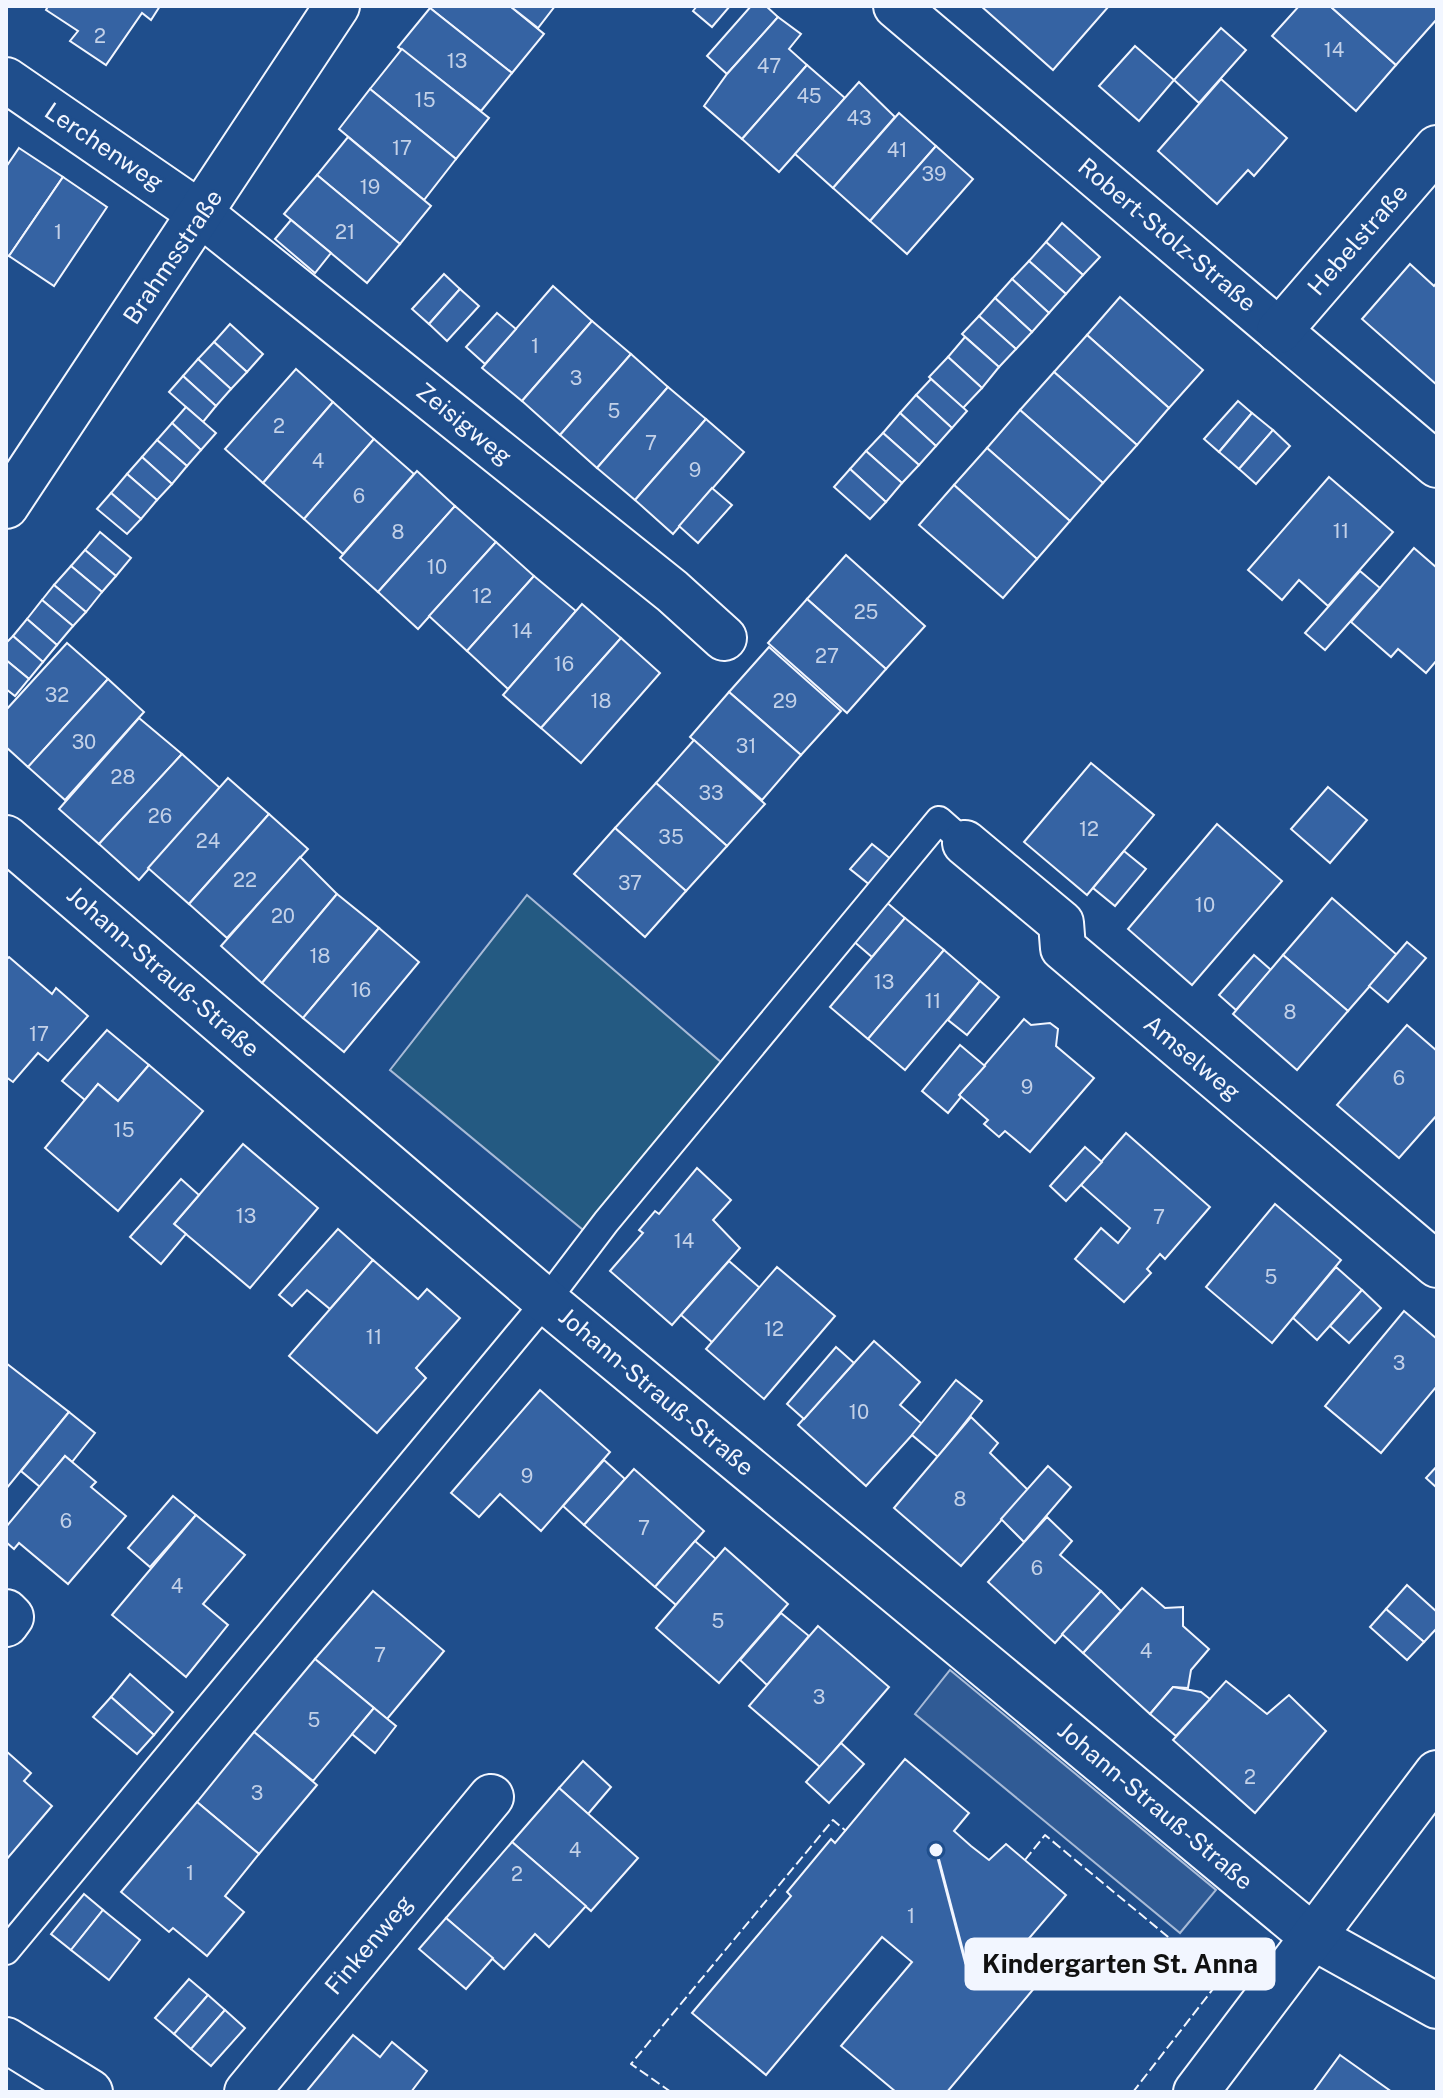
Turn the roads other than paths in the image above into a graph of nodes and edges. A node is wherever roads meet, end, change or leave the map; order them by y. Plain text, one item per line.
1 (337, 6) edge
2 (896, 6) edge
3 (6, 80) edge
4 (1437, 148) edge
5 (201, 214) junction
6 (1279, 331) junction
7 (1437, 465) edge
8 (6, 506) edge
9 (724, 638) dead end
10 (6, 838) edge
11 (965, 843) joint
12 (1437, 1265) edge
13 (546, 1301) junction
14 (6, 1612) edge
15 (6, 1624) edge
16 (1437, 1773) edge
17 (491, 1797) dead end
18 (1313, 1937) junction
19 (6, 1951) edge
20 (1437, 2006) edge
21 (6, 2040) edge
22 (90, 2092) edge
23 (247, 2092) edge
24 (1196, 2092) edge

1 - 5 street, Brahmsstraße
2 - 6 street, Robert-Stolz-Straße
3 - 5 street, Lerchenweg
4 - 6 street, Hebelstraße
5 - 8 street, Brahmsstraße
5 - 9 street, Zeisigweg
6 - 7 street, Robert-Stolz-Straße
10 - 13 street, Johann-Strauß-Straße
11 - 12 street, Amselweg
11 - 13 lane
13 - 18 street, Johann-Strauß-Straße
13 - 19 lane
14 - 15 street
16 - 18 street
17 - 23 street, Finkenweg
18 - 20 street, Johann-Strauß-Straße
18 - 24 street
21 - 22 street

